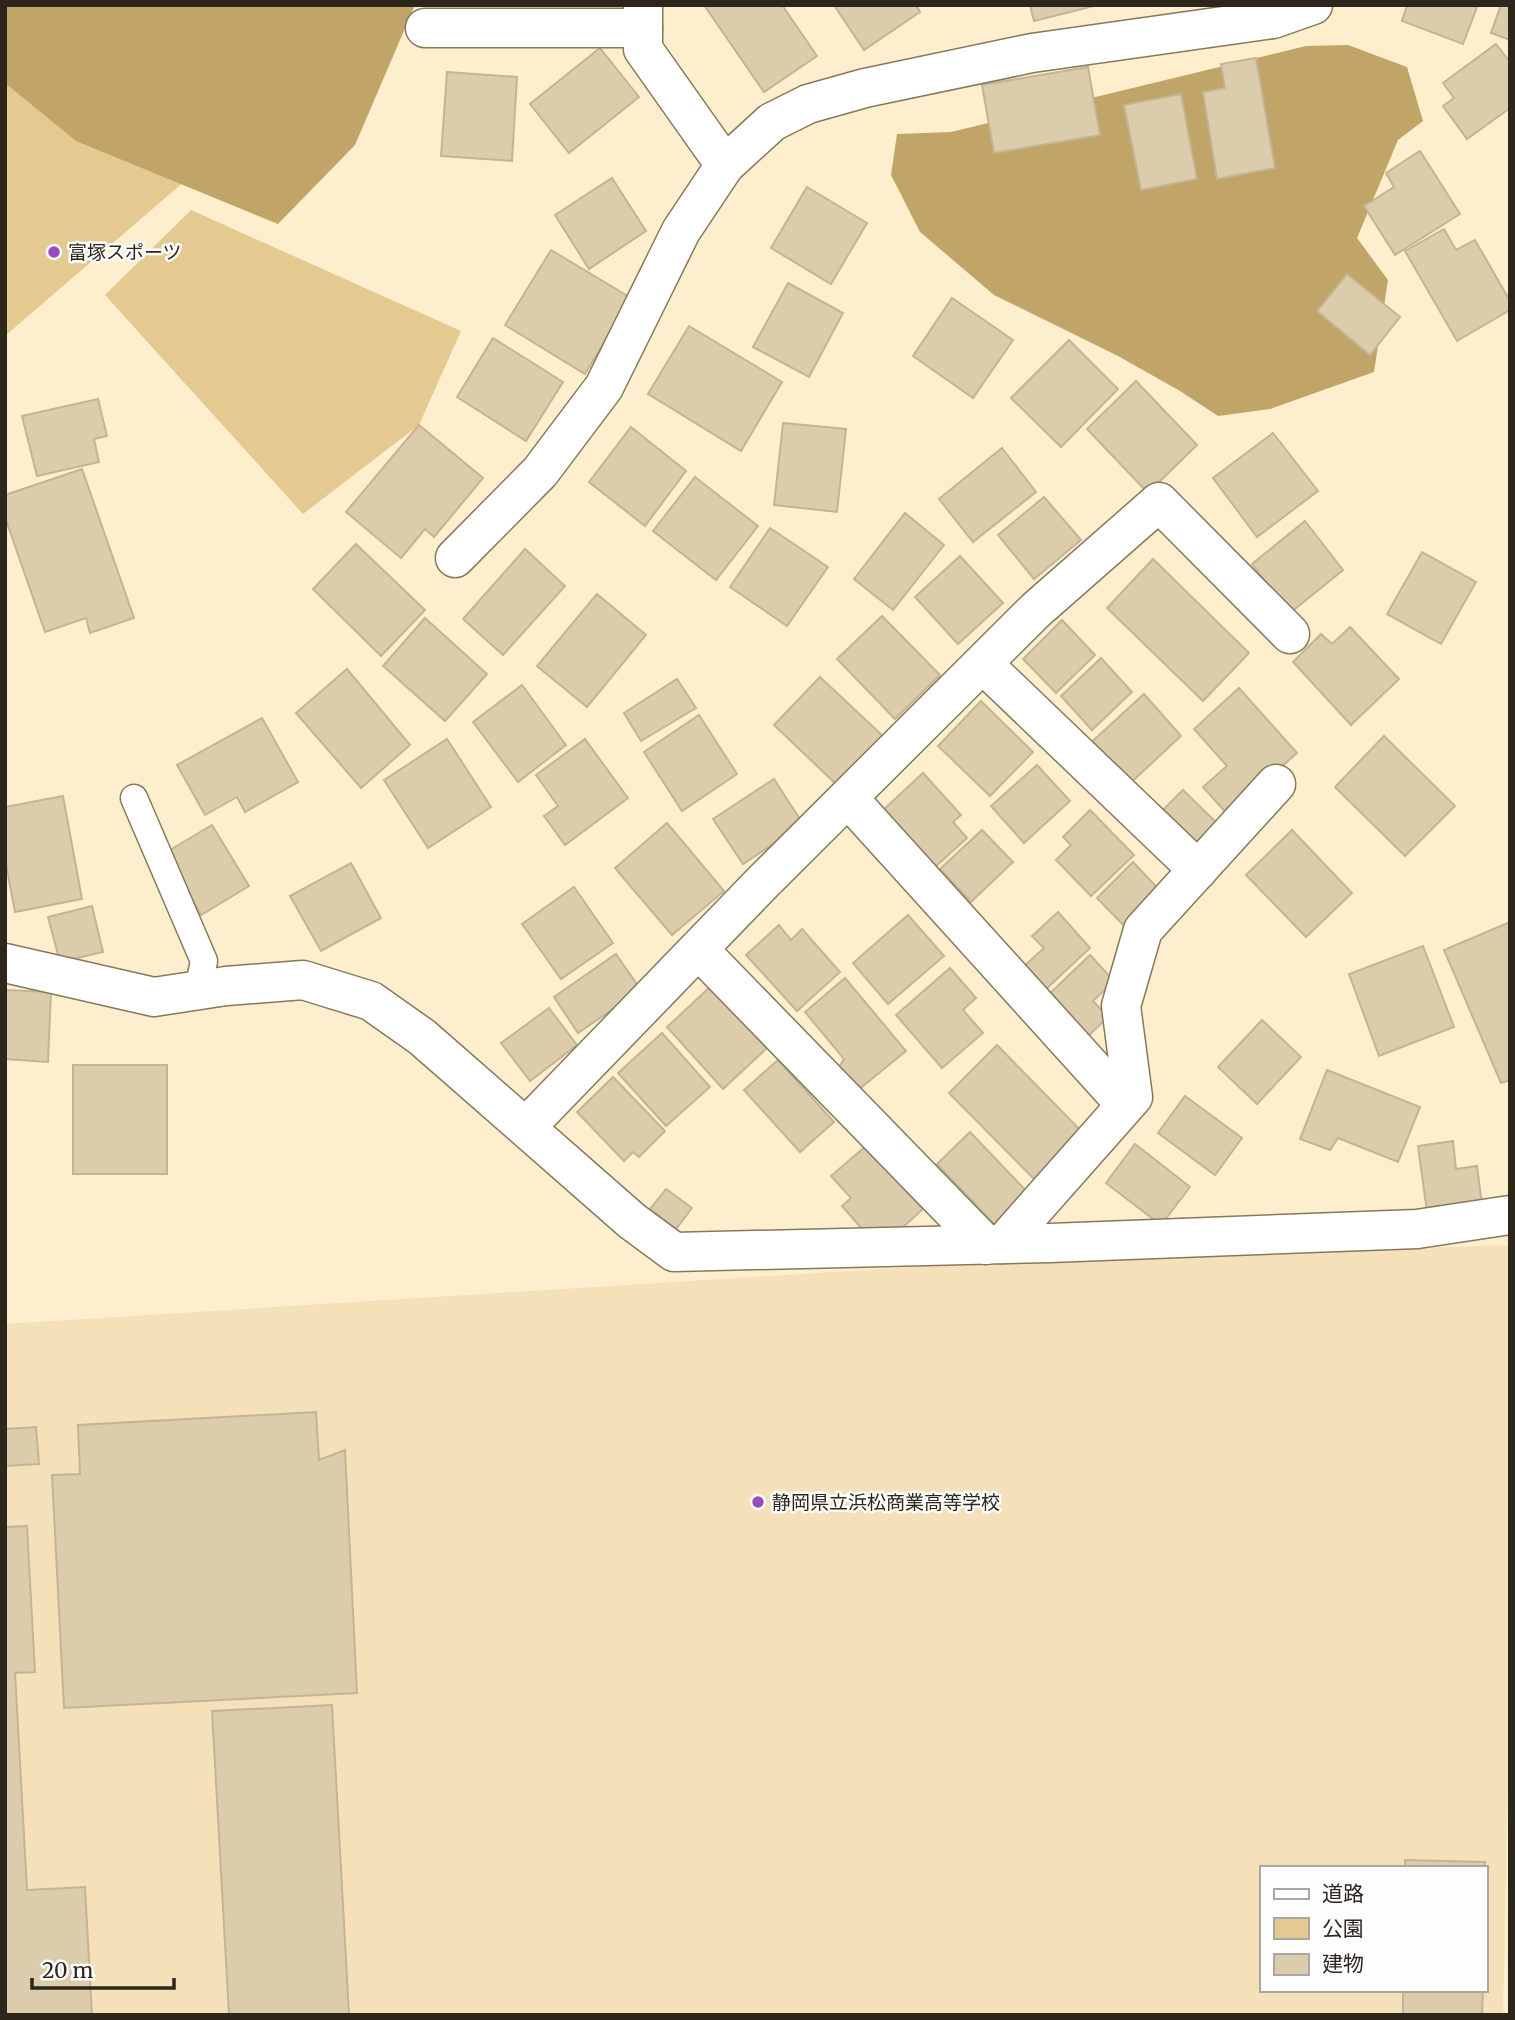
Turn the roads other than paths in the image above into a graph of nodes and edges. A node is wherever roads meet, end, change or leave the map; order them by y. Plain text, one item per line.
1 (1312, 5) edge
2 (643, 17) edge
3 (425, 28) dead end
4 (724, 165) junction
5 (455, 558) dead end
6 (1290, 634) dead end
7 (983, 664) junction
8 (1276, 784) dead end
9 (134, 798) dead end
10 (848, 798) junction
11 (1198, 870) junction
12 (699, 950) junction
13 (5, 963) edge
14 (198, 990) junction
15 (1125, 1104) junction
16 (526, 1127) junction
17 (1510, 1215) edge
18 (994, 1245) junction

1 - 4 street
2 - 3 street
2 - 4 street
4 - 5 street
6 - 7 street
7 - 10 street
7 - 11 street
8 - 11 street
9 - 14 lane
10 - 12 street
10 - 15 street
11 - 15 street
12 - 16 street
12 - 18 street
13 - 14 street
14 - 16 street
15 - 18 street
16 - 18 street
17 - 18 street

